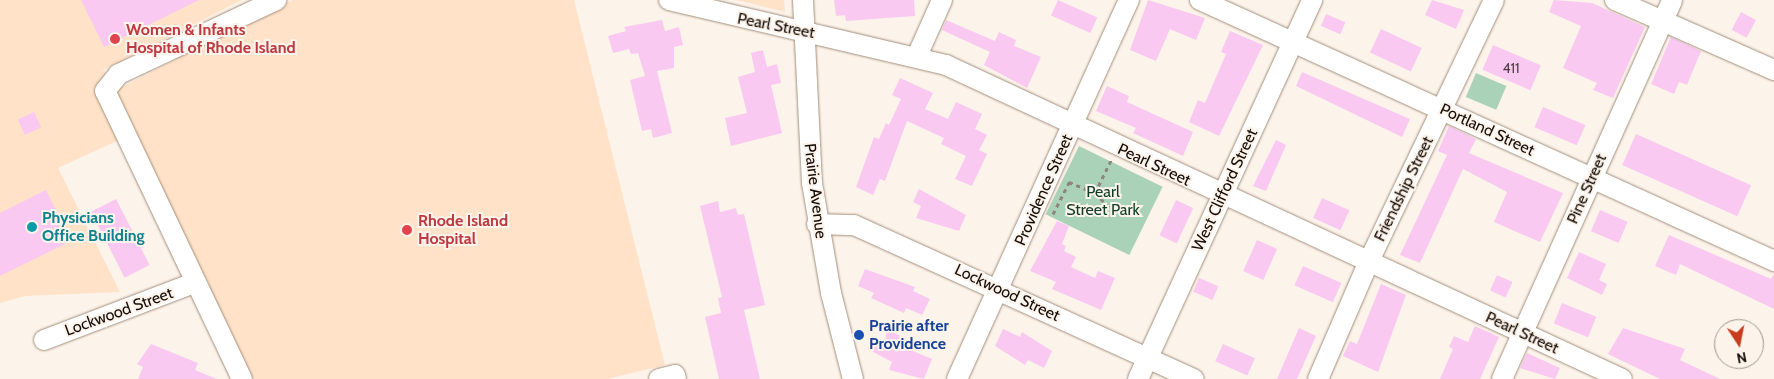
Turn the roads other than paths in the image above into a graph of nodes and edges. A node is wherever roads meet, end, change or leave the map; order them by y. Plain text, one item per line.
1 (276, 0) edge
2 (669, 0) edge
3 (803, 0) edge
4 (942, 0) edge
5 (1129, 0) edge
6 (1200, 0) edge
7 (1312, 0) edge
8 (1494, 0) edge
9 (1615, 0) edge
10 (1672, 0) edge
11 (698, 4) edge
12 (1662, 21) junction
13 (804, 31) junction
14 (1294, 42) junction
15 (918, 56) junction
16 (1774, 70) edge
17 (1443, 109) junction
18 (1072, 127) junction
19 (1592, 178) junction
20 (1222, 196) junction
21 (817, 224) junction
22 (1369, 261) junction
23 (1774, 261) edge
24 (194, 283) junction
25 (999, 288) junction
26 (1523, 333) junction
27 (44, 340) dead end
28 (1147, 358) junction
29 (242, 379) edge
30 (853, 379) edge
31 (958, 379) edge
32 (1138, 379) edge
33 (1194, 379) edge
34 (1318, 379) edge
35 (1502, 379) edge
36 (1622, 379) edge

1 - 24 street
2 - 11 street, Pearl Street
3 - 13 street, Prairie Avenue
4 - 15 street
5 - 18 street, Providence Street
6 - 14 street, Portland Street
7 - 14 street, West Clifford Street
8 - 17 street, Friendship Street
9 - 12 street
10 - 12 street, Pine Street
11 - 13 street, Pearl Street
12 - 16 street
12 - 19 street, Pine Street
13 - 15 street, Pearl Street
13 - 21 street, Prairie Avenue
14 - 17 street, Portland Street
14 - 20 street, West Clifford Street
15 - 18 street, Pearl Street
17 - 19 street, Portland Street
17 - 22 street, Friendship Street
18 - 20 street, Pearl Street
18 - 25 street, Providence Street
19 - 23 street, Portland Street
19 - 26 street, Pine Street
20 - 22 street, Pearl Street
20 - 28 street, West Clifford Street
21 - 25 street, Lockwood Street
21 - 30 street, Prairie Avenue
22 - 26 street, Pearl Street
22 - 34 street, Friendship Street
24 - 27 street, Lockwood Street
24 - 29 street
25 - 28 street, Lockwood Street
25 - 31 street, Providence Street
26 - 35 street, Pine Street
26 - 36 street, Pearl Street
28 - 32 street, West Clifford Street
28 - 33 street, Lockwood Street

